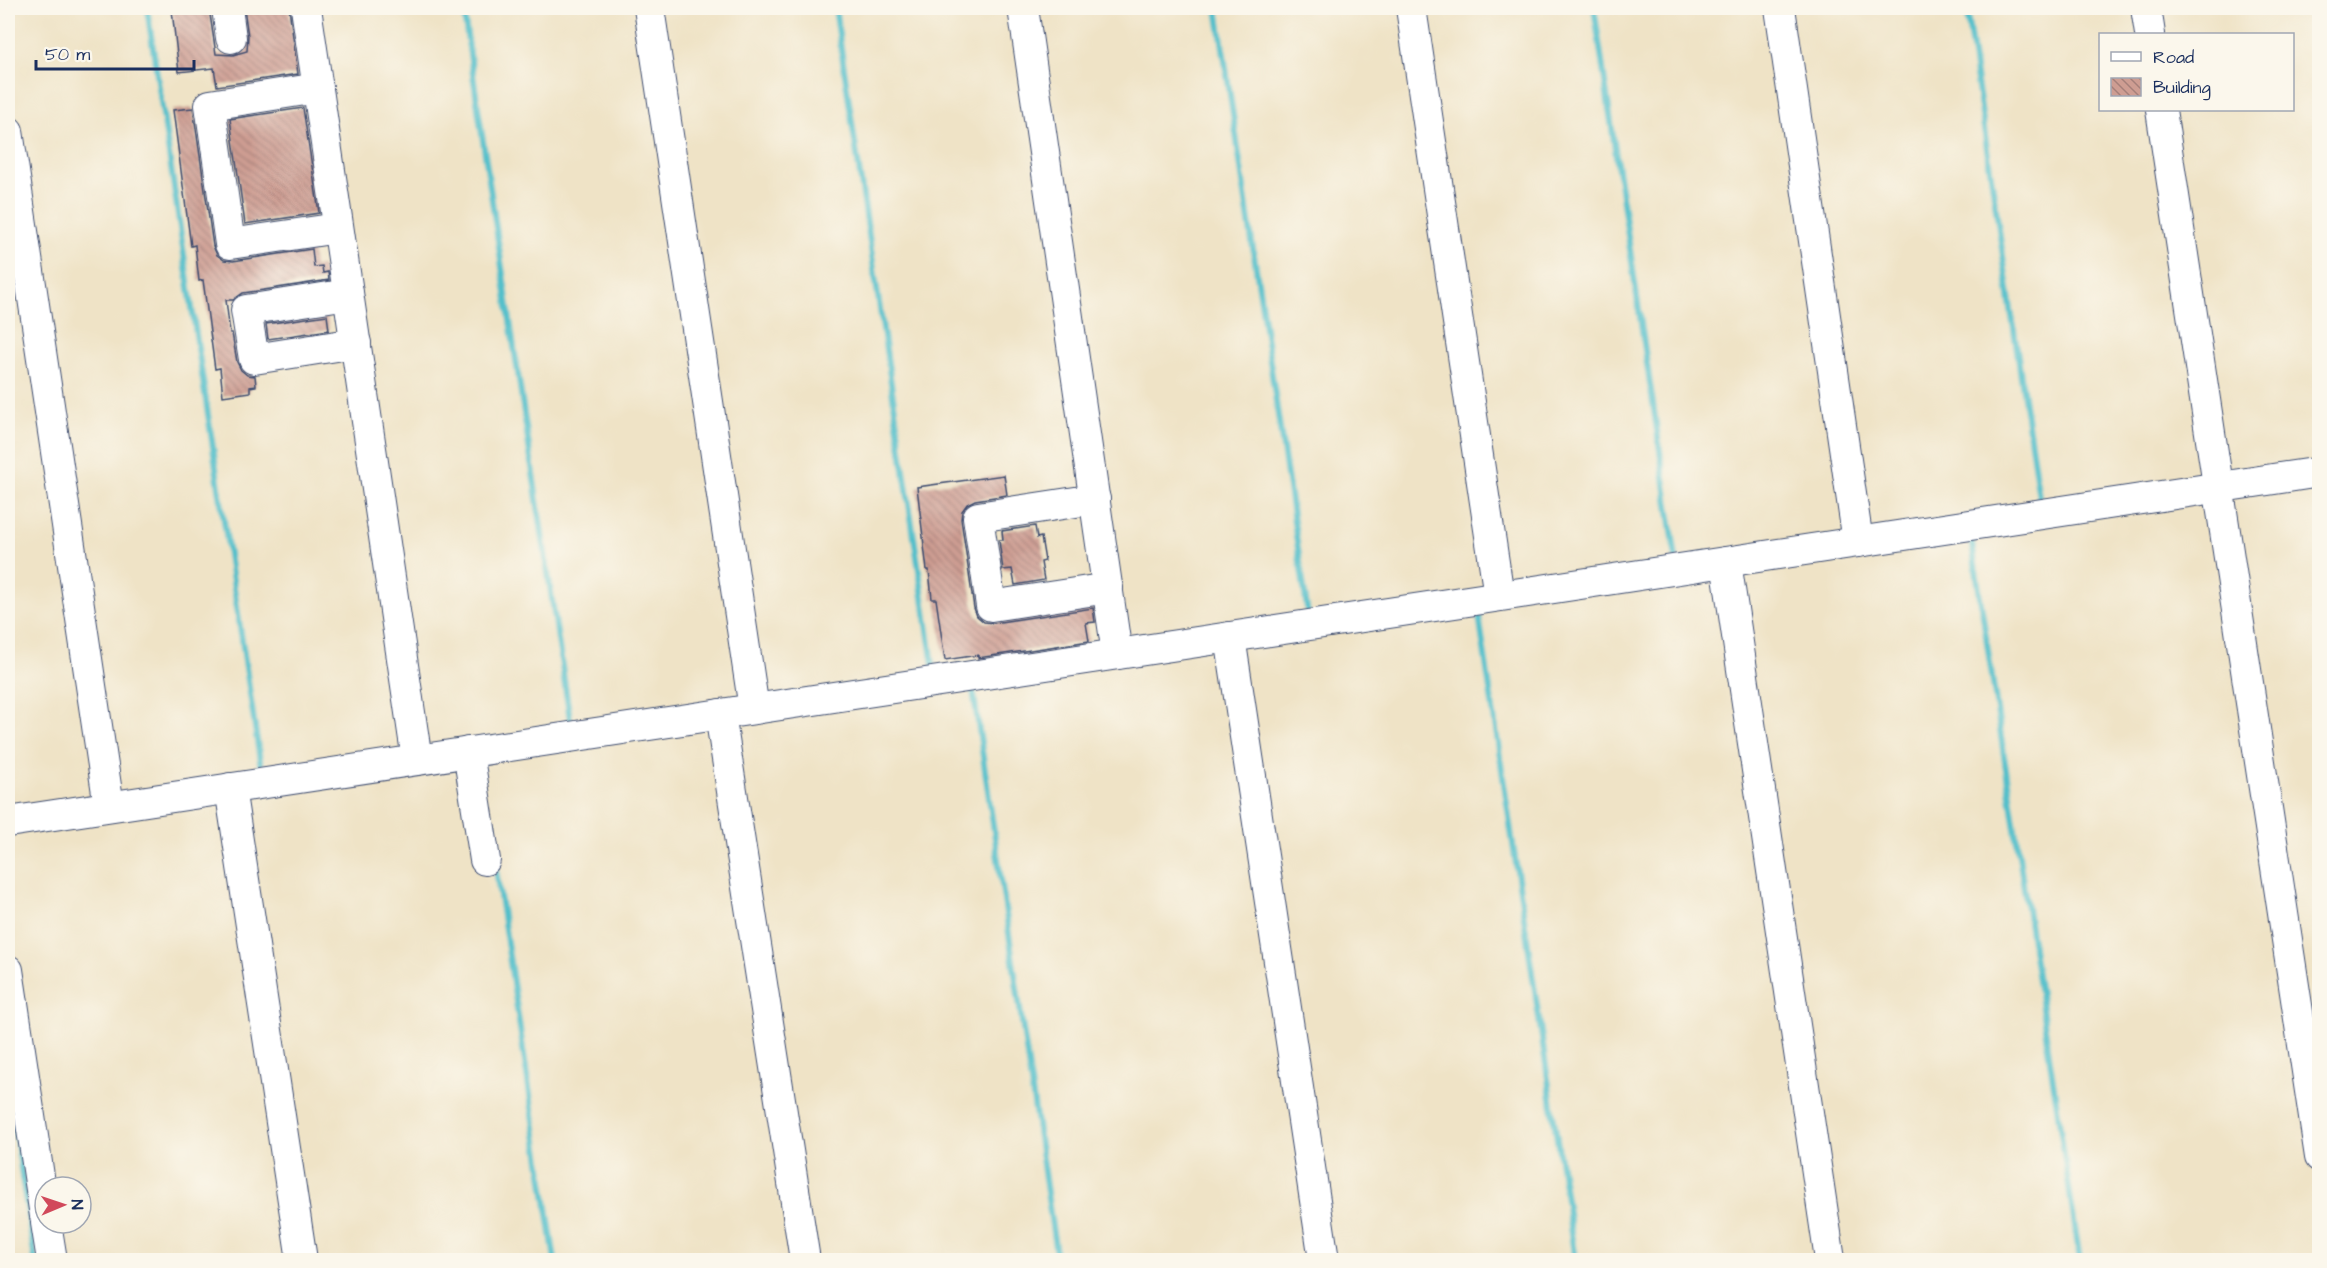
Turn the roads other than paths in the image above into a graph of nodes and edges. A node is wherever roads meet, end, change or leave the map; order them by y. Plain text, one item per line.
1 (226, 8) edge
2 (306, 8) edge
3 (649, 8) edge
4 (1023, 8) edge
5 (1411, 8) edge
6 (1780, 8) edge
7 (2146, 8) edge
8 (2150, 33) edge
9 (231, 38) dead end
10 (318, 88) junction
11 (2161, 111) edge
12 (8, 130) edge
13 (338, 228) junction
14 (348, 294) junction
15 (356, 343) junction
16 (2319, 472) edge
17 (2217, 488) junction
18 (1095, 499) junction
19 (1858, 542) junction
20 (1726, 562) junction
21 (1108, 588) junction
22 (1499, 596) junction
23 (1230, 637) junction
24 (1117, 654) junction
25 (754, 709) junction
26 (720, 714) junction
27 (468, 752) junction
28 (417, 760) junction
29 (230, 788) junction
30 (110, 806) junction
31 (8, 822) edge
32 (485, 860) dead end
33 (8, 970) edge
34 (2319, 1157) edge
35 (39, 1175) edge
36 (48, 1235) edge
37 (52, 1260) edge
38 (302, 1260) edge
39 (805, 1260) edge
40 (1324, 1260) edge
41 (1830, 1260) edge

1 - 9 street
2 - 10 street
3 - 25 street
4 - 18 street
5 - 22 street
6 - 19 street
7 - 8 street
10 - 13 street
10 - 13 street
11 - 17 street
12 - 30 street
13 - 14 street
14 - 15 street
14 - 15 street
15 - 28 street
16 - 17 street
17 - 19 street
17 - 34 street
18 - 21 street
18 - 21 street
19 - 20 street
20 - 22 street
20 - 41 street
21 - 24 street
22 - 23 street
23 - 24 street
23 - 40 street
24 - 25 street
25 - 26 street
26 - 27 street
26 - 39 street
27 - 28 street
27 - 32 street
28 - 29 street
29 - 30 street
29 - 38 street
30 - 31 street
33 - 35 street
36 - 37 street

